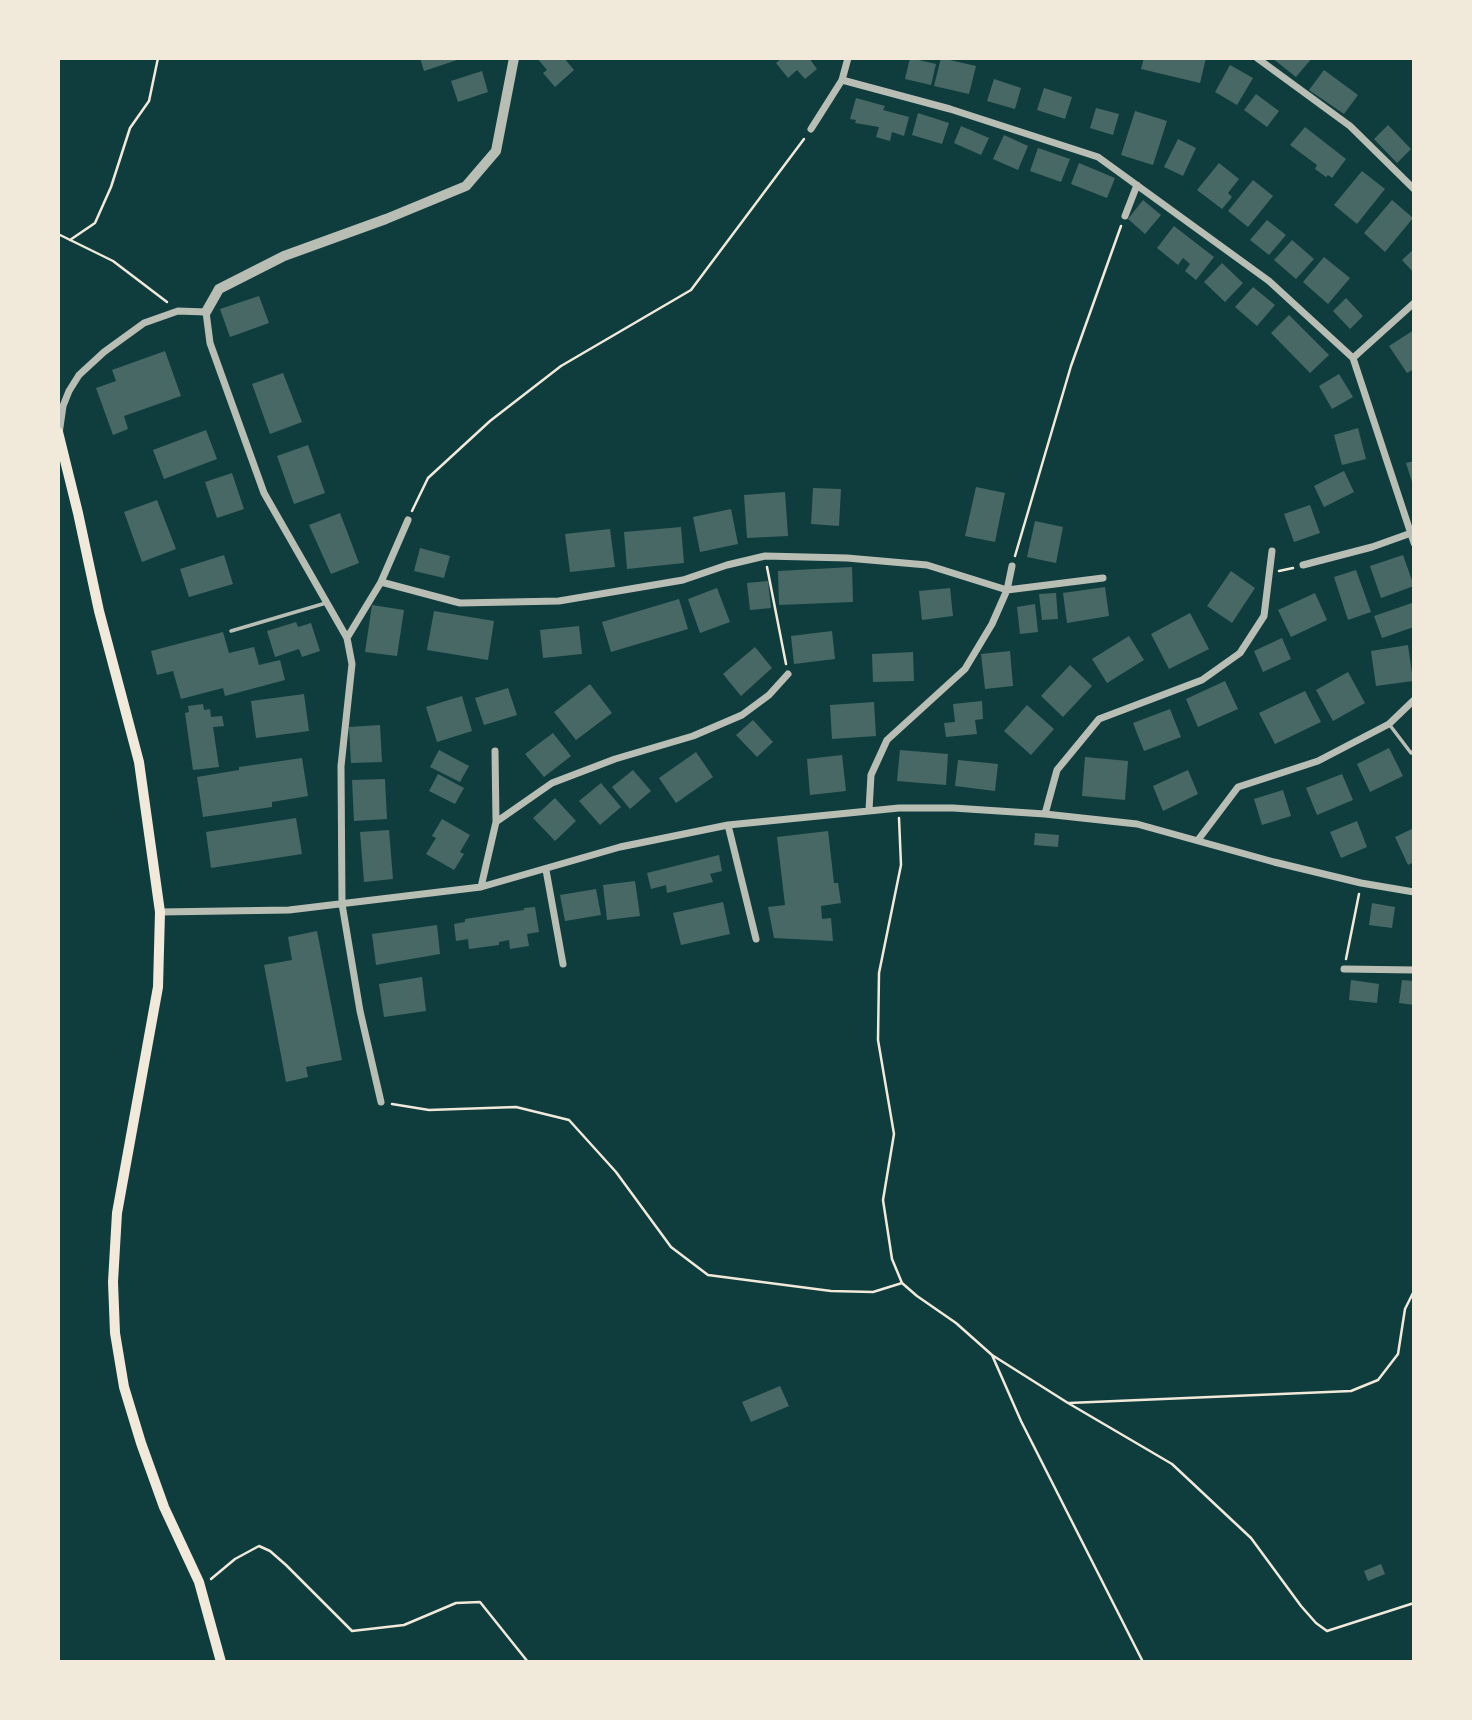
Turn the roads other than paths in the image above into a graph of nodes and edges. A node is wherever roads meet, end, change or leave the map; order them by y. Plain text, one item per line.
1 (514, 58) edge
2 (848, 58) edge
3 (1257, 58) edge
4 (842, 80) junction
5 (811, 129) road end
6 (1137, 185) junction
7 (1414, 188) edge
8 (1125, 216) road end
9 (1414, 303) edge
10 (206, 312) junction
11 (1353, 358) junction
12 (58, 434) edge
13 (408, 520) road end
14 (1412, 533) edge
15 (1414, 543) edge
16 (1272, 551) dead end
17 (1303, 565) road end
18 (1012, 566) road end
19 (1104, 578) dead end
20 (381, 582) junction
21 (1007, 590) junction
22 (326, 603) junction
23 (231, 631) dead end
24 (347, 638) junction
25 (788, 674) road end
26 (1414, 700) edge
27 (1389, 724) junction
28 (495, 751) dead end
29 (1414, 751) edge
30 (869, 810) junction
31 (1045, 814) junction
32 (496, 822) junction
33 (728, 825) junction
34 (1198, 840) junction
35 (546, 870) junction
36 (481, 887) junction
37 (1414, 892) edge
38 (342, 904) junction
39 (160, 912) junction
40 (756, 939) dead end
41 (563, 964) dead end
42 (1344, 969) road end
43 (1414, 970) edge
44 (381, 1102) road end
45 (221, 1662) edge

1 - 10 street
2 - 4 street
3 - 7 street
4 - 5 street
4 - 6 street
6 - 8 street
6 - 11 street
9 - 11 street
10 - 12 street
10 - 22 street
11 - 14 street
12 - 39 main road
13 - 20 street
14 - 15 street
14 - 17 street
16 - 31 street
18 - 21 street
19 - 21 street
20 - 21 street
20 - 24 street
21 - 30 street
22 - 23 lane
22 - 24 street
24 - 38 street
25 - 32 street
26 - 27 street
27 - 29 lane
27 - 34 street
28 - 32 street
30 - 31 street
30 - 33 street
31 - 34 street
32 - 36 street
33 - 35 street
33 - 40 street
34 - 37 street
35 - 36 street
35 - 41 street
36 - 38 street
38 - 39 street
38 - 44 street
39 - 45 main road
42 - 43 street

